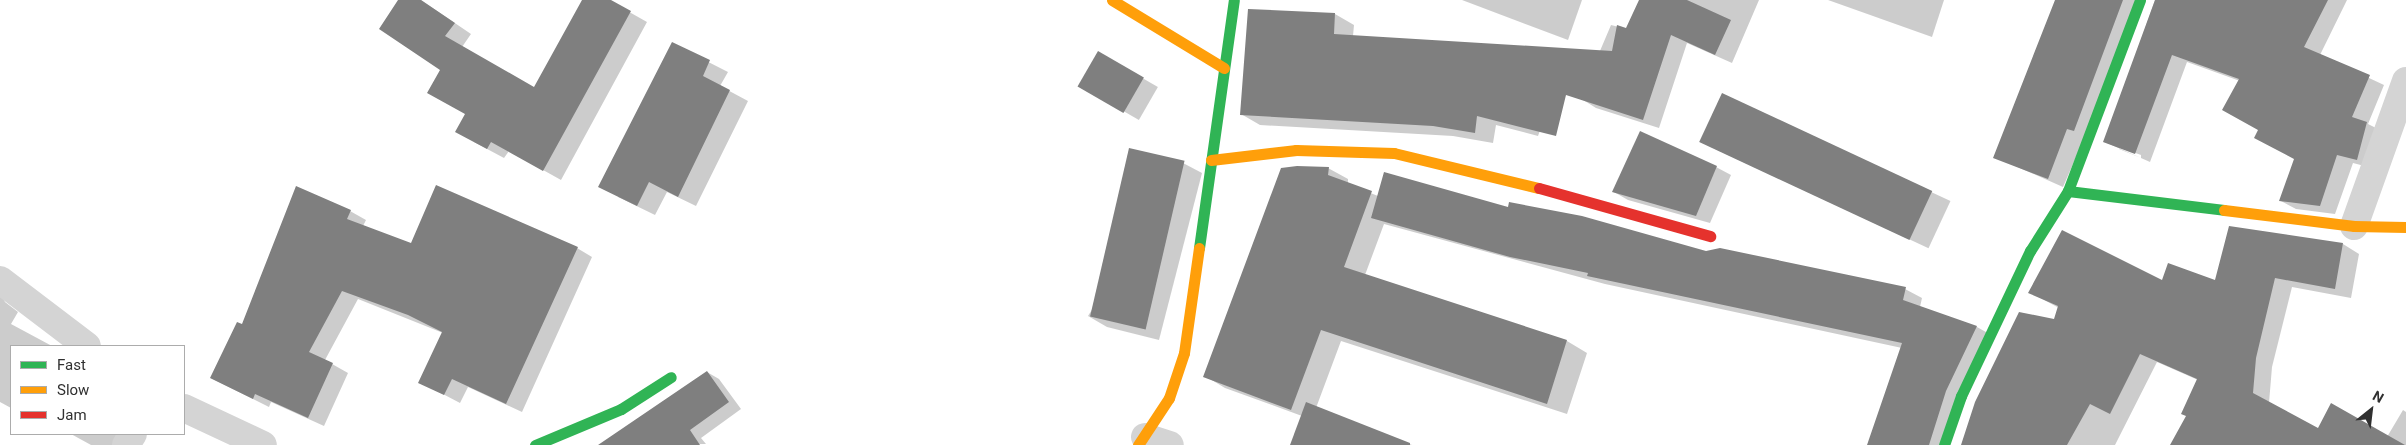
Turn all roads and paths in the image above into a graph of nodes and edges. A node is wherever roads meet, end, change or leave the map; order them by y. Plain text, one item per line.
1 (1112, 0) edge
2 (1234, 0) edge
3 (2140, 0) edge
4 (1224, 68) junction
5 (2406, 81) edge
6 (1211, 160) junction
7 (2068, 191) junction
8 (2354, 226) junction
9 (2406, 227) edge
10 (1710, 236) dead end
11 (0, 280) edge
12 (86, 345) edge
13 (671, 376) dead end
14 (185, 408) edge
15 (1151, 442) edge
16 (263, 445) edge
17 (535, 445) edge
18 (1944, 445) edge

1 - 4 street
2 - 4 street
3 - 7 street
4 - 6 street
5 - 8 street
6 - 10 street
6 - 15 street
7 - 8 street
7 - 18 street
8 - 9 street
11 - 12 street
13 - 17 street
14 - 16 street

